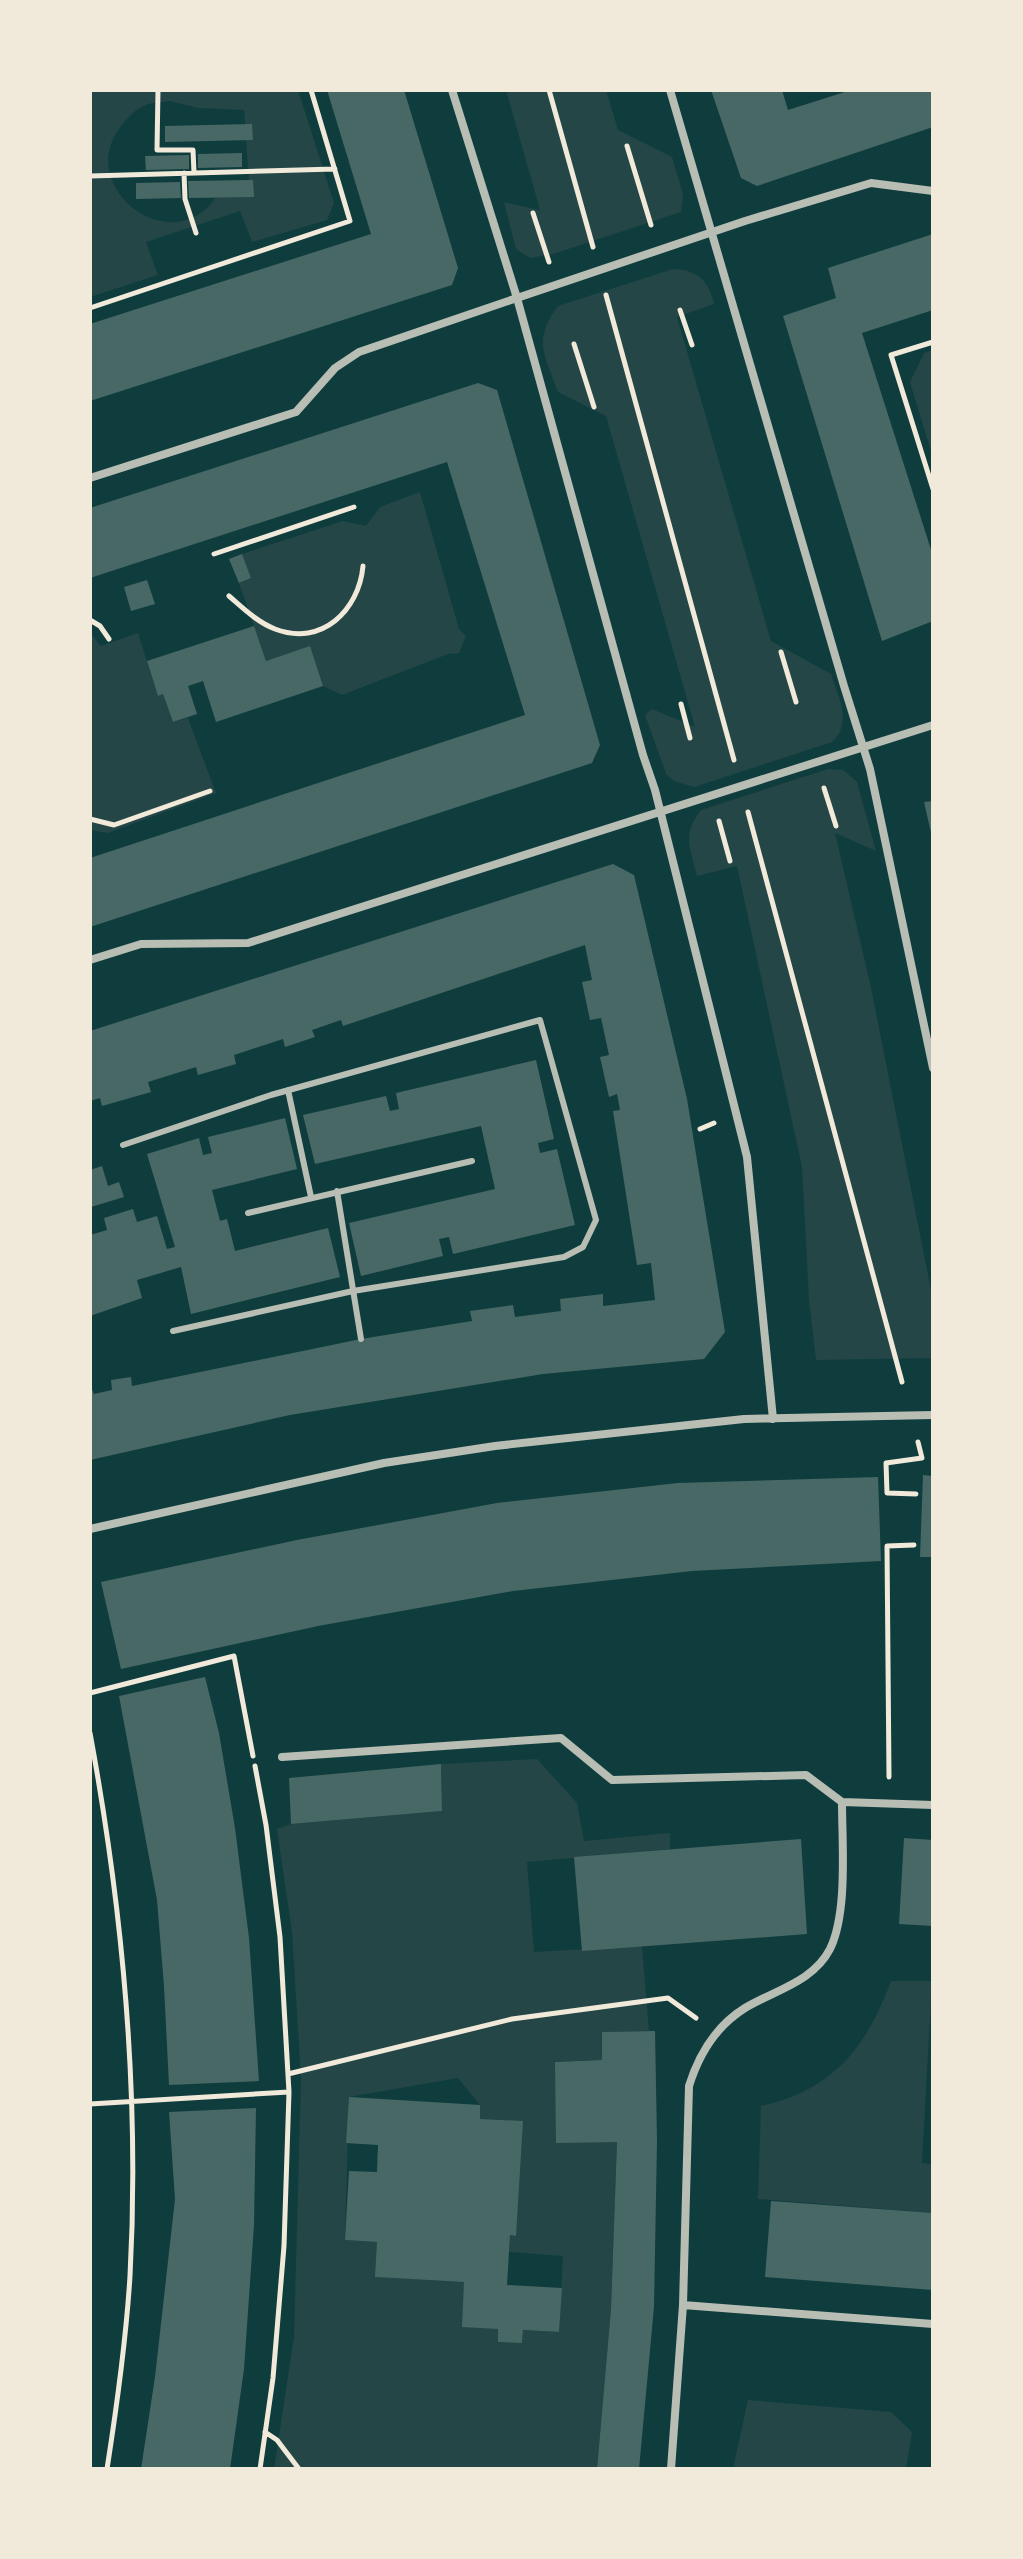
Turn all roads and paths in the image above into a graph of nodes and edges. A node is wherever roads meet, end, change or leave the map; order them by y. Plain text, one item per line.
1 (158, 90) edge
2 (311, 90) edge
3 (452, 90) edge
4 (549, 90) edge
5 (670, 90) edge
6 (627, 146) dead end
7 (335, 169) junction
8 (184, 173) junction
9 (194, 173) junction
10 (90, 176) edge
11 (933, 191) edge
12 (533, 213) dead end
13 (713, 232) junction
14 (196, 233) dead end
15 (659, 250) junction
16 (599, 271) junction
17 (556, 285) junction
18 (517, 298) junction
19 (90, 308) edge
20 (680, 310) dead end
21 (933, 342) edge
22 (574, 344) dead end
23 (692, 345) dead end
24 (594, 407) dead end
25 (90, 478) edge
26 (933, 489) edge
27 (354, 507) dead end
28 (214, 554) dead end
29 (363, 566) dead end
30 (229, 596) dead end
31 (90, 620) edge
32 (109, 639) dead end
33 (781, 652) dead end
34 (796, 702) dead end
35 (681, 704) dead end
36 (933, 725) edge
37 (690, 738) dead end
38 (865, 747) junction
39 (737, 773) dead end
40 (824, 787) dead end
41 (210, 791) dead end
42 (745, 804) dead end
43 (660, 812) junction
44 (90, 819) edge
45 (719, 821) dead end
46 (836, 826) dead end
47 (730, 861) dead end
48 (90, 960) edge
49 (933, 1068) edge
50 (288, 1090) junction
51 (123, 1145) dead end
52 (472, 1161) dead end
53 (337, 1191) junction
54 (311, 1197) junction
55 (248, 1213) dead end
56 (353, 1291) junction
57 (173, 1331) dead end
58 (361, 1339) dead end
59 (902, 1382) dead end
60 (933, 1415) edge
61 (773, 1419) junction
62 (915, 1434) dead end
63 (916, 1494) dead end
64 (90, 1529) edge
65 (914, 1545) dead end
66 (90, 1693) edge
67 (90, 1733) edge
68 (282, 1757) dead end
69 (842, 1802) junction
70 (890, 1803) junction
71 (933, 1805) edge
72 (716, 2032) junction
73 (288, 2074) junction
74 (289, 2092) junction
75 (132, 2101) junction
76 (90, 2104) edge
77 (683, 2305) junction
78 (933, 2324) edge
79 (265, 2432) junction
80 (107, 2469) edge
81 (260, 2469) edge
82 (299, 2469) edge
83 (671, 2469) edge

1 - 9 path
2 - 7 path
3 - 18 street
4 - 16 path
5 - 13 street
6 - 15 path
7 - 9 path
7 - 19 path
8 - 9 path
8 - 10 path
8 - 14 path
11 - 13 street
12 - 17 path
13 - 15 street
13 - 38 street
15 - 16 street
16 - 17 street
16 - 39 path
17 - 18 street
18 - 25 street
18 - 43 street
20 - 23 path
21 - 26 path
22 - 24 path
27 - 28 path
29 - 30 path
31 - 32 path
33 - 34 path
35 - 37 path
36 - 38 street
38 - 43 street
38 - 49 street
40 - 46 path
41 - 44 path
42 - 59 path
43 - 48 street
43 - 61 street
45 - 47 path
50 - 51 lane
50 - 54 lane
50 - 56 lane
52 - 53 lane
53 - 54 lane
53 - 56 lane
54 - 55 lane
56 - 57 lane
56 - 58 lane
60 - 61 street
61 - 64 street
62 - 63 path
65 - 70 path
66 - 73 path
67 - 75 path
68 - 69 street
69 - 70 street
69 - 72 street
70 - 71 street
72 - 73 path
72 - 77 street
73 - 74 path
74 - 75 path
74 - 79 path
75 - 76 path
75 - 80 path
77 - 78 street
77 - 83 street
79 - 81 path
79 - 82 path

